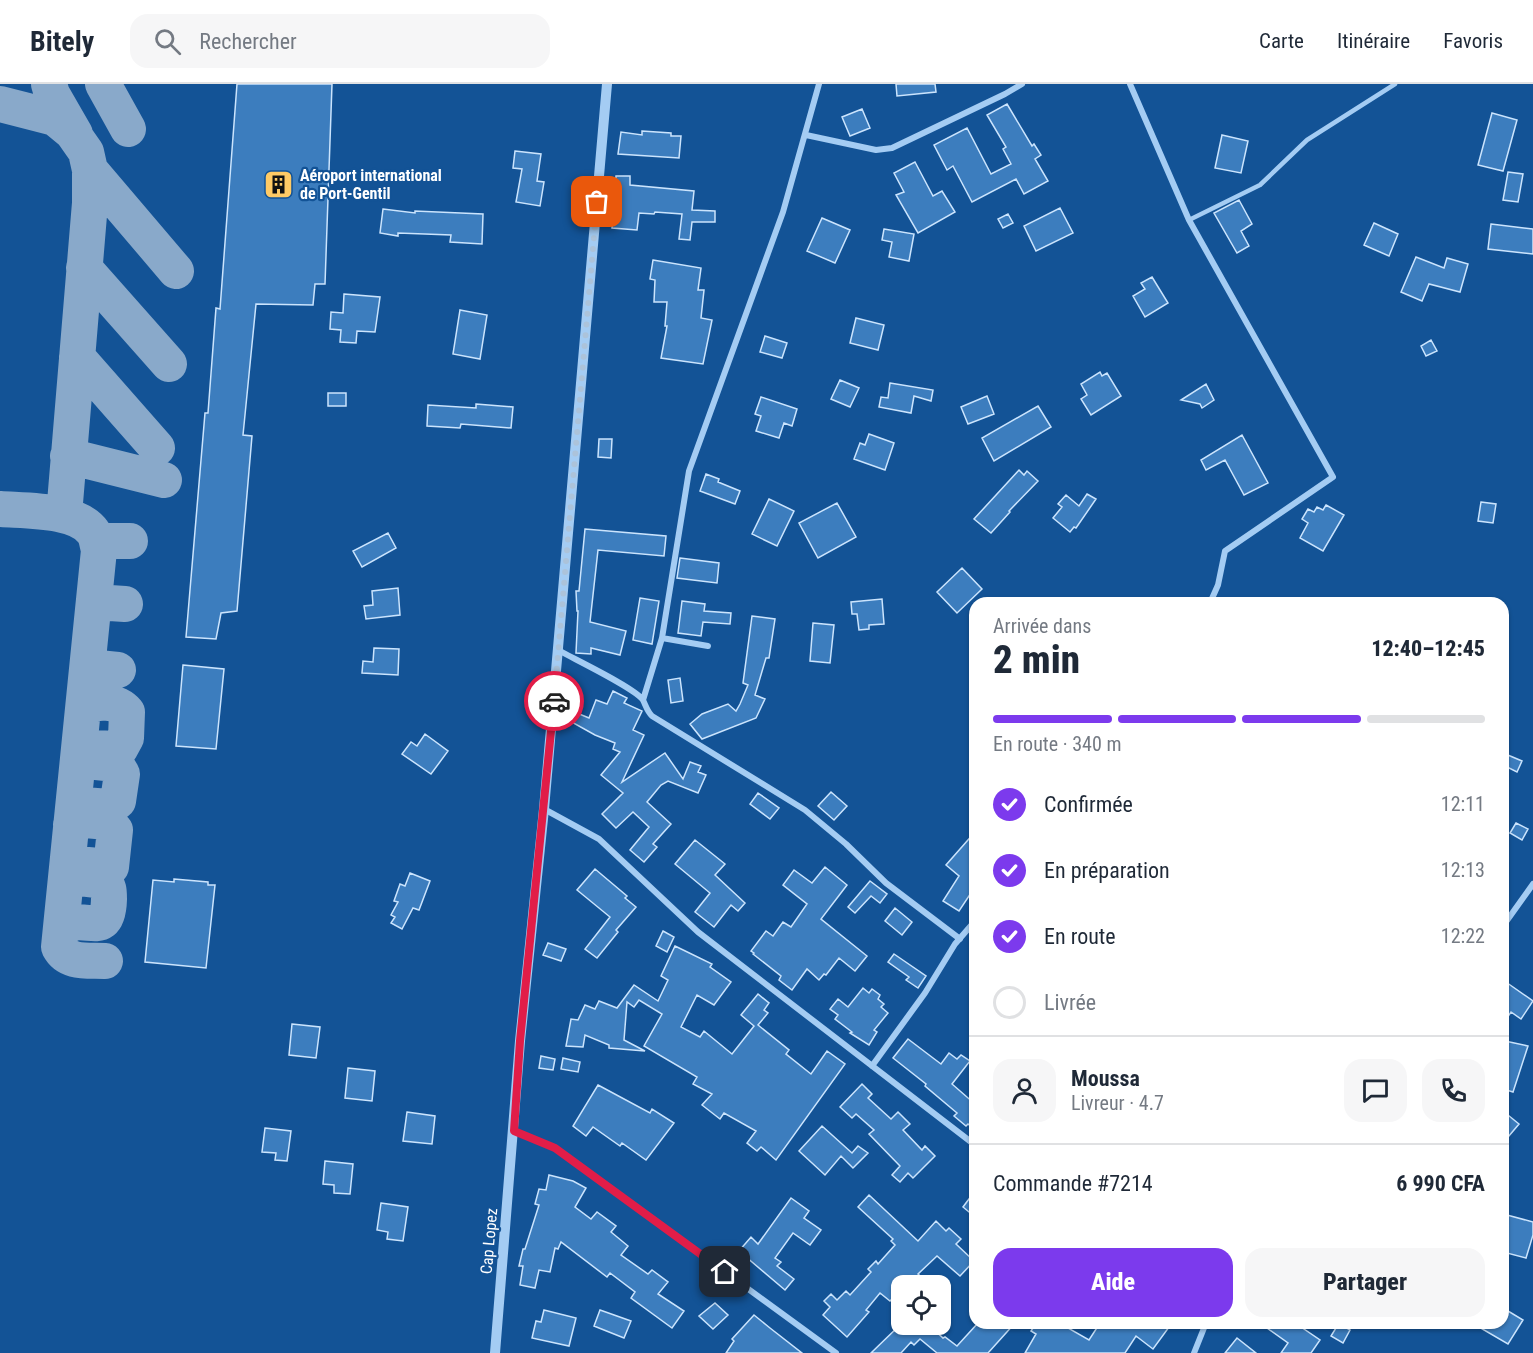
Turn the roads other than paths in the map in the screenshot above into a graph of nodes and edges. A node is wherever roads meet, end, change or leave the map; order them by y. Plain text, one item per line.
1 (607, 84) edge
2 (819, 84) edge
3 (1022, 84) edge
4 (1130, 84) edge
5 (1395, 84) edge
6 (806, 135) junction
7 (1189, 220) junction
8 (1213, 597) edge
9 (662, 638) junction
10 (708, 646) dead end
11 (558, 650) junction
12 (643, 700) junction
13 (544, 809) junction
14 (1533, 884) edge
15 (1509, 918) edge
16 (969, 928) edge
17 (960, 939) junction
18 (872, 1066) junction
19 (514, 1131) junction
20 (969, 1140) edge
21 (1204, 1329) edge
22 (495, 1353) edge
23 (836, 1353) edge
24 (1194, 1353) edge

1 - 11 street, Cap Lopez
2 - 6 street
3 - 6 street
4 - 7 street
5 - 7 lane
6 - 9 street
7 - 8 street
9 - 10 street
9 - 12 street
11 - 12 street
11 - 13 street, Cap Lopez
12 - 17 street
13 - 18 street
13 - 19 street, Cap Lopez
14 - 15 street
16 - 17 street
17 - 18 street
18 - 20 street
19 - 22 street, Cap Lopez
19 - 23 street
21 - 24 street

